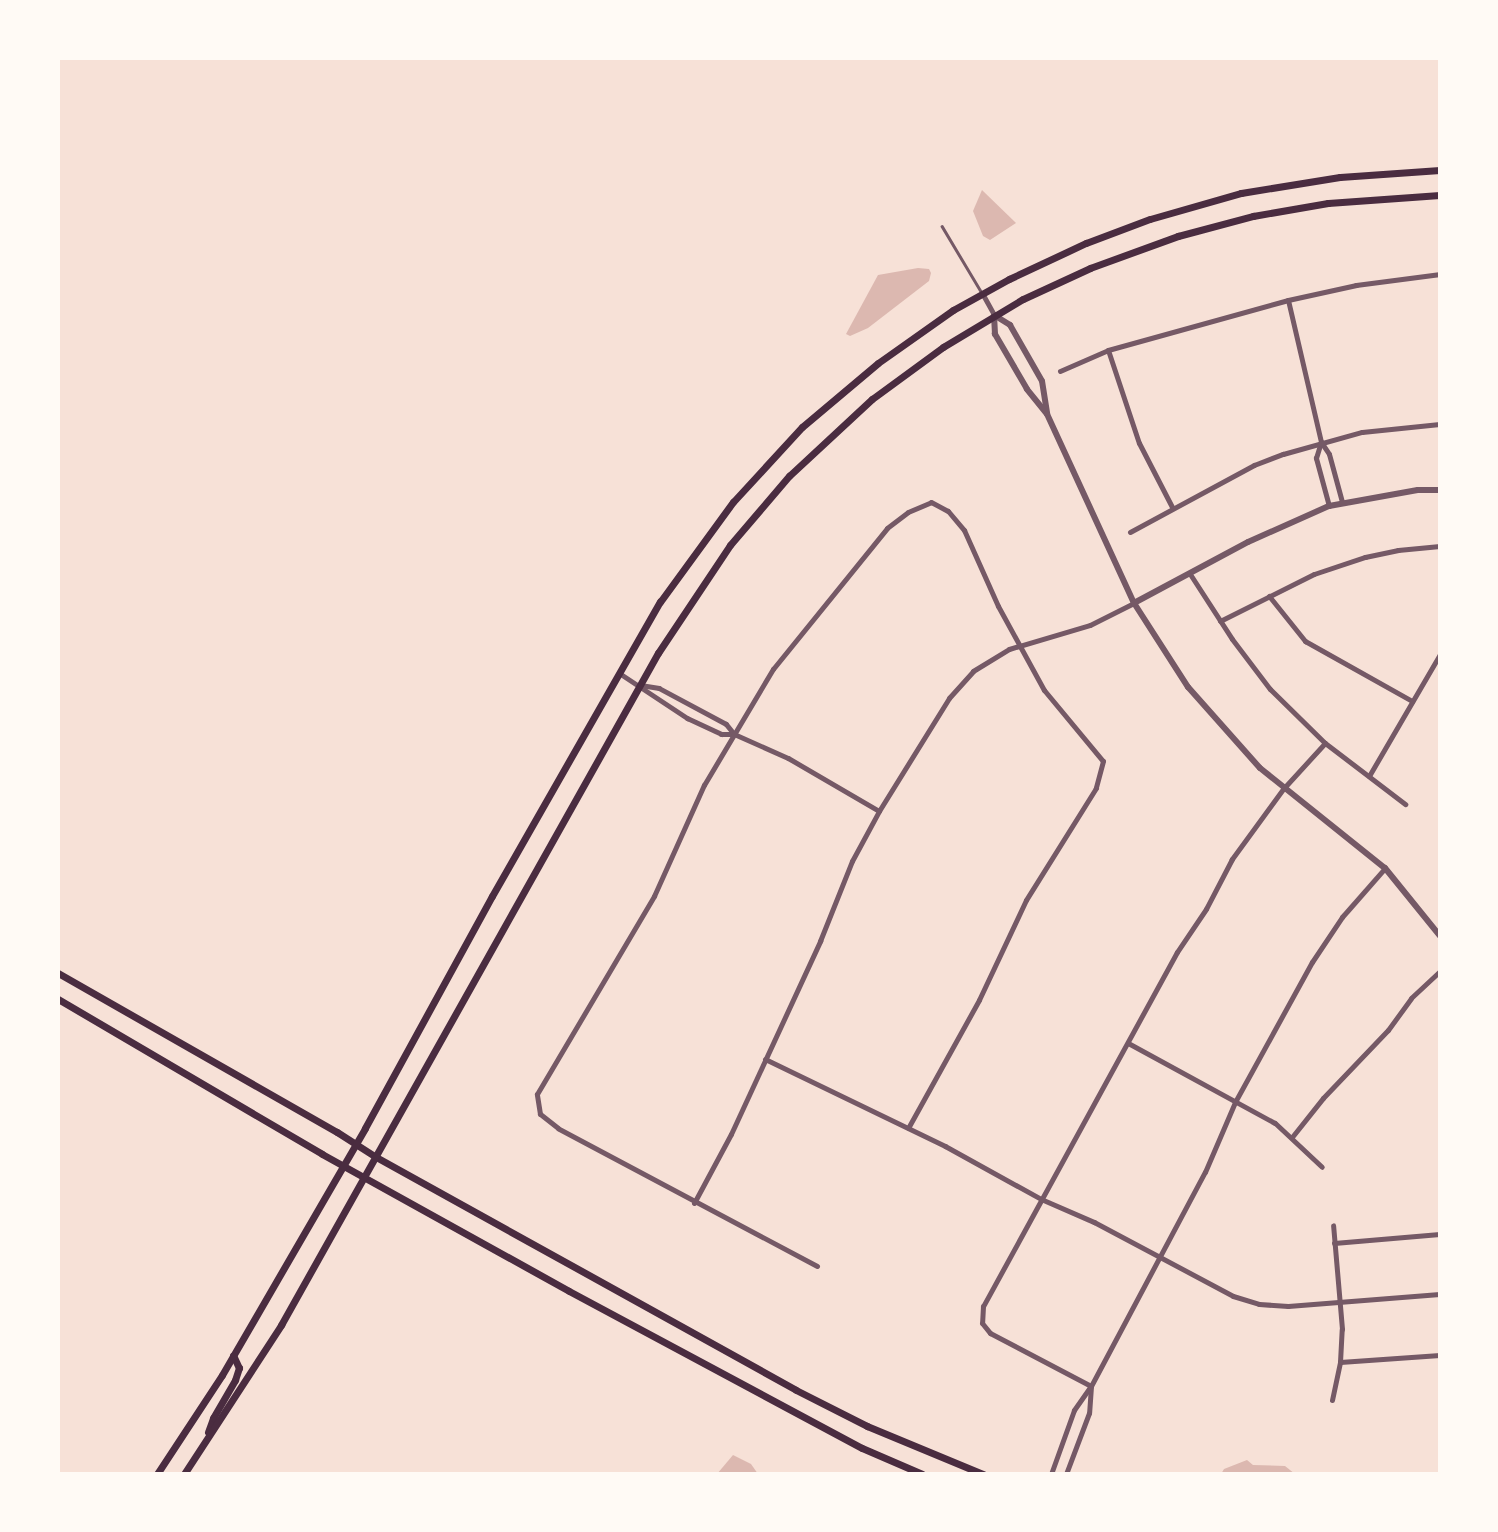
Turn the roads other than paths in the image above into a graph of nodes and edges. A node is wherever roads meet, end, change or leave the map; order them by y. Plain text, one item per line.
1 (1440, 170) edge
2 (1440, 195) edge
3 (942, 226) dead end
4 (1440, 274) edge
5 (982, 293) junction
6 (1288, 300) junction
7 (994, 316) junction
8 (1108, 350) junction
9 (1060, 371) dead end
10 (1047, 414) junction
11 (1440, 424) edge
12 (1321, 442) junction
13 (1440, 490) edge
14 (1342, 502) junction
15 (1329, 506) junction
16 (1172, 508) junction
17 (1130, 532) dead end
18 (1440, 547) edge
19 (1191, 574) junction
20 (1269, 596) junction
21 (1134, 603) junction
22 (1220, 621) junction
23 (1019, 645) junction
24 (1440, 654) edge
25 (619, 673) junction
26 (640, 685) junction
27 (1412, 701) junction
28 (734, 734) junction
29 (1325, 743) junction
30 (1368, 776) junction
31 (1283, 789) junction
32 (1405, 804) dead end
33 (879, 811) junction
34 (1385, 868) junction
35 (1440, 936) edge
36 (1440, 971) edge
37 (58, 974) edge
38 (58, 999) edge
39 (1128, 1043) junction
40 (765, 1059) junction
41 (1236, 1102) junction
42 (908, 1128) junction
43 (1292, 1137) junction
44 (354, 1144) junction
45 (376, 1157) junction
46 (342, 1164) junction
47 (1322, 1167) dead end
48 (365, 1177) junction
49 (1041, 1199) junction
50 (694, 1203) junction
51 (1333, 1225) dead end
52 (1440, 1234) edge
53 (1334, 1243) junction
54 (1158, 1258) junction
55 (817, 1266) dead end
56 (1440, 1294) edge
57 (1339, 1303) junction
58 (233, 1355) junction
59 (1440, 1355) edge
60 (1340, 1362) junction
61 (1091, 1386) junction
62 (1332, 1400) dead end
63 (207, 1440) junction
64 (158, 1474) edge
65 (184, 1474) edge
66 (922, 1474) edge
67 (983, 1474) edge
68 (1051, 1474) edge
69 (1066, 1474) edge

1 - 5 main road
2 - 7 main road
3 - 5 lane
4 - 6 street
5 - 7 street
5 - 25 main road
6 - 8 street
6 - 12 street
7 - 10 street
7 - 10 street
7 - 26 main road
8 - 9 street
8 - 16 street
10 - 21 street
11 - 12 street
12 - 14 street
12 - 15 street
12 - 16 street
13 - 14 street
14 - 15 street
15 - 19 street
16 - 17 street
18 - 20 street
19 - 21 street
19 - 22 street
20 - 22 street
20 - 27 street
21 - 23 street
21 - 31 street
22 - 29 street
23 - 28 street
23 - 33 street
23 - 42 street
24 - 27 street
25 - 26 street
25 - 44 main road
26 - 28 street
26 - 28 street
26 - 45 main road
27 - 30 street
28 - 33 street
28 - 50 street
29 - 30 street
29 - 31 street
30 - 32 street
31 - 34 street
31 - 39 street
33 - 40 street
34 - 35 street
34 - 41 street
36 - 43 street
37 - 44 main road
38 - 46 main road
39 - 41 street
39 - 49 street
40 - 42 street
40 - 50 street
41 - 43 street
41 - 54 street
42 - 49 street
43 - 47 street
44 - 45 main road
44 - 46 main road
45 - 48 main road
45 - 67 main road
46 - 48 main road
46 - 58 main road
48 - 63 main road
48 - 66 main road
49 - 54 street
49 - 61 street
50 - 55 street
51 - 53 street
52 - 53 street
53 - 57 street
54 - 57 street
54 - 61 street
56 - 57 street
57 - 60 street
58 - 63 main road
58 - 64 main road
59 - 60 street
60 - 62 street
61 - 68 street
61 - 69 street
63 - 65 main road

